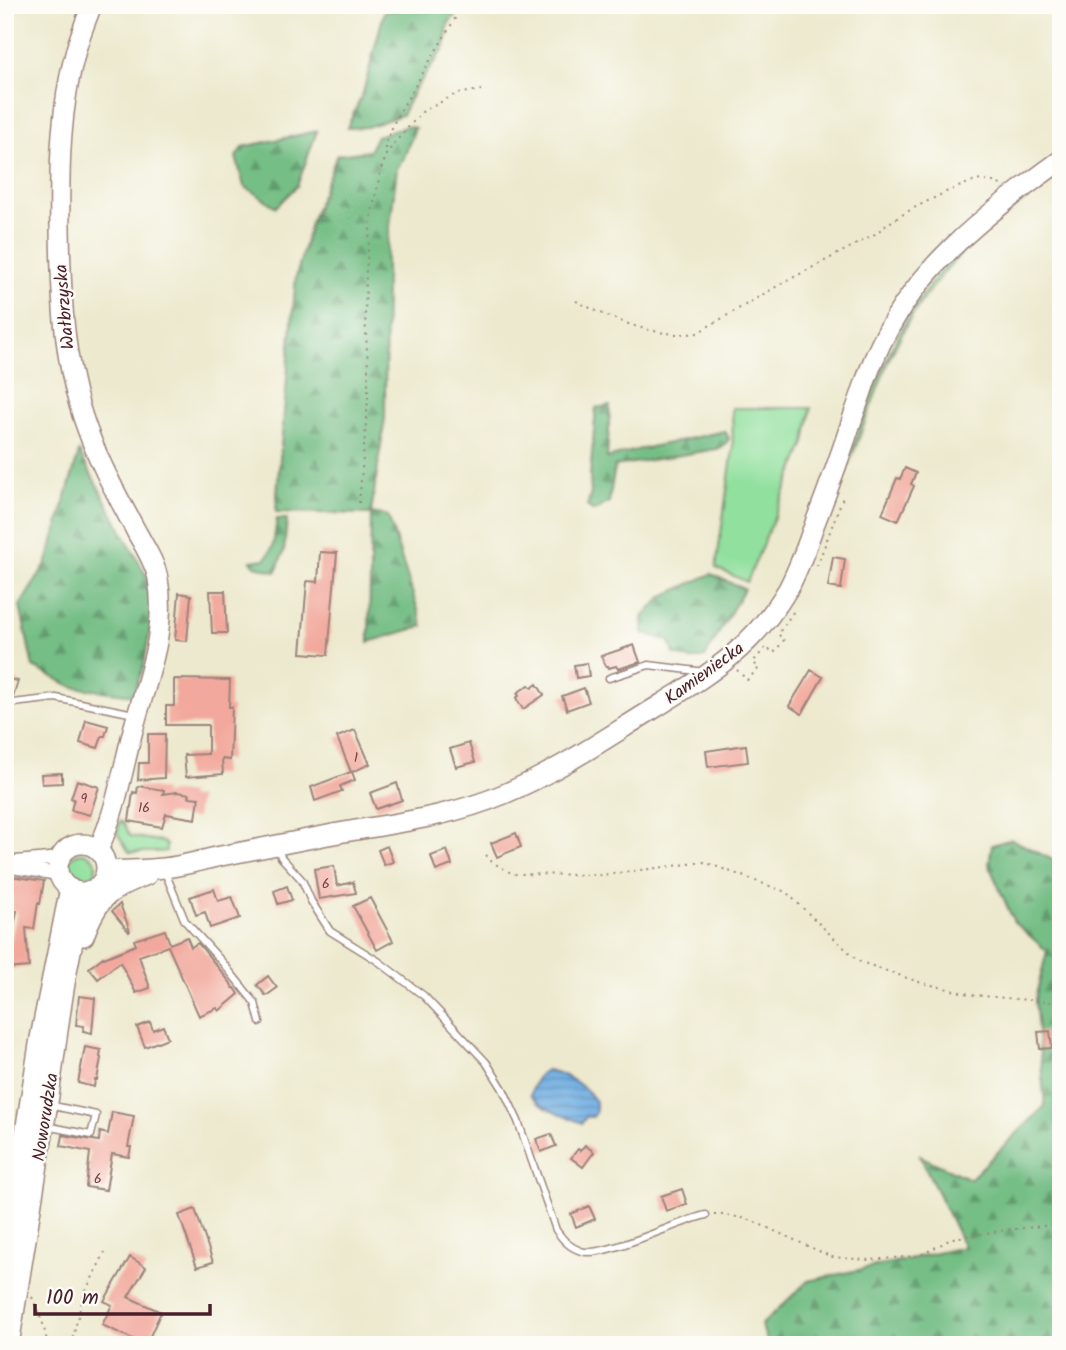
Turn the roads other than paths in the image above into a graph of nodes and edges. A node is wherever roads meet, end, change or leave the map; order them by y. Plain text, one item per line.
1 (92, 5) edge
2 (1061, 160) edge
3 (704, 677) junction
4 (608, 678) dead end
5 (5, 704) edge
6 (137, 714) junction
7 (278, 845) junction
8 (98, 856) junction
9 (5, 864) edge
10 (164, 868) junction
11 (69, 878) junction
12 (65, 991) junction
13 (260, 1022) dead end
14 (47, 1105) junction
15 (44, 1125) junction
16 (706, 1215) road end
17 (5, 1258) edge
18 (9, 1345) edge

1 - 6 main road, Wałbrzyska
2 - 3 main road, Kamieniecka
3 - 4 lane
3 - 7 main road, Kamieniecka
5 - 6 lane
6 - 8 main road
7 - 10 main road, Kamieniecka
7 - 16 lane
8 - 10 main road, Kamieniecka
8 - 11 main road
8 - 11 main road
9 - 11 street
10 - 12 main road
10 - 13 lane
11 - 12 main road, Noworudzka
11 - 17 main road, Noworudzka
12 - 14 main road, Noworudzka
14 - 15 main road, Noworudzka
14 - 15 lane
15 - 18 main road, Noworudzka

